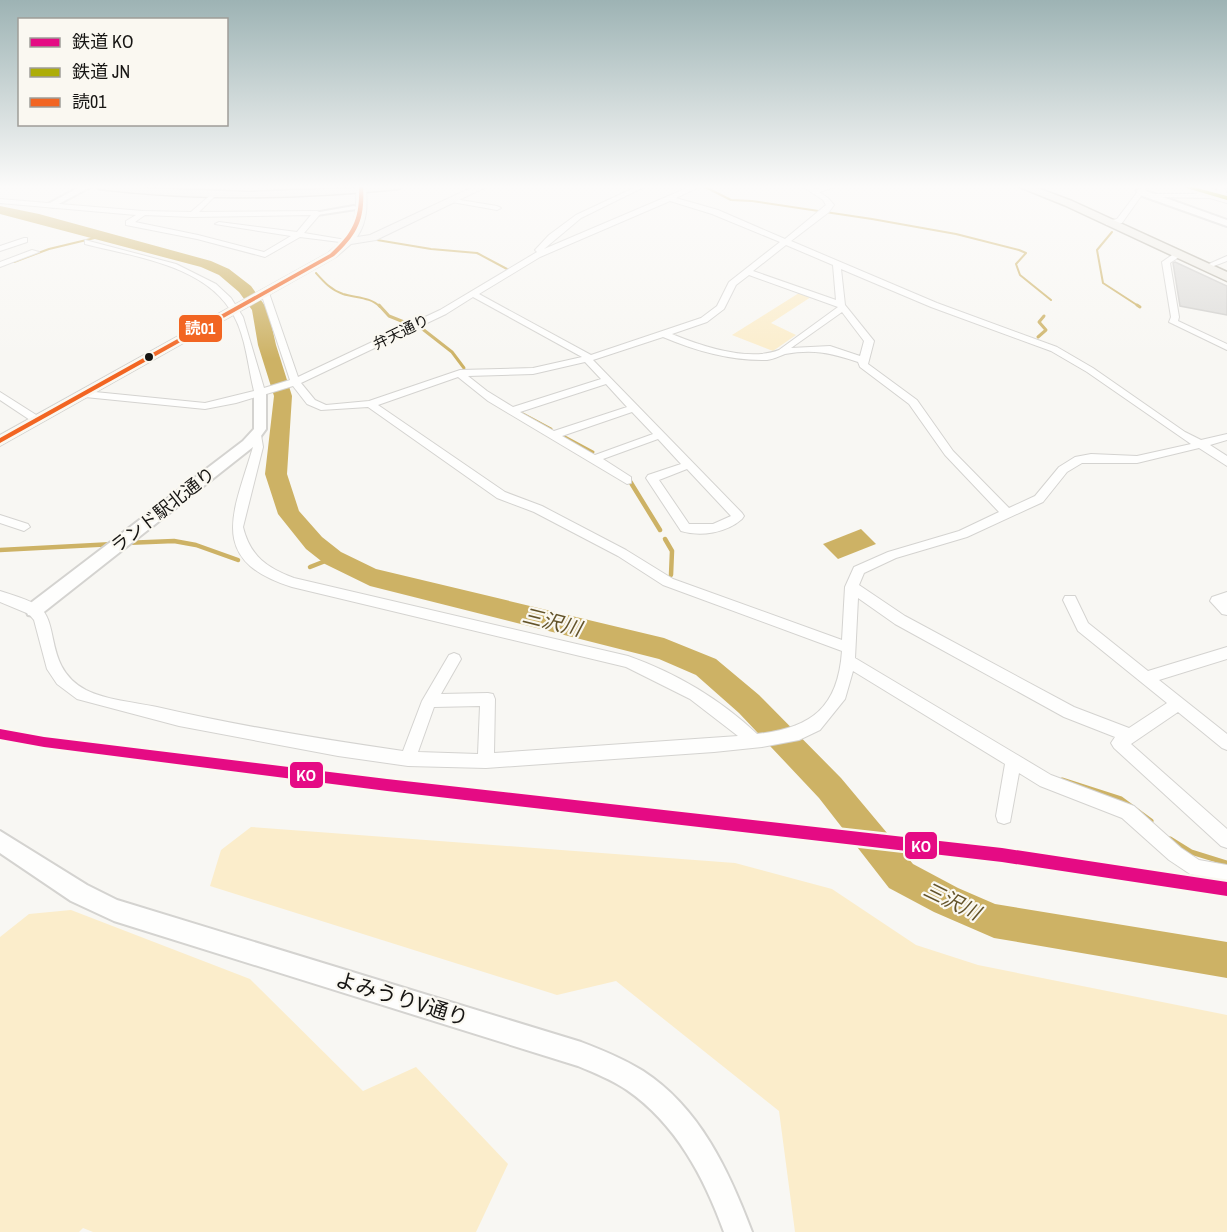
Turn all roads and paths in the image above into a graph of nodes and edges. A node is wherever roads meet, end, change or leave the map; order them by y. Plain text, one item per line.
1 (15, 243) edge
2 (93, 243) edge
3 (222, 243) edge
4 (284, 243) edge
5 (345, 243) edge
6 (544, 243) edge
7 (565, 243) edge
8 (785, 243) edge
9 (786, 243) edge
10 (1153, 243) edge
11 (0, 249) edge
12 (35, 252) dead end
13 (545, 252) junction
14 (1178, 255) junction
15 (1227, 258) edge
16 (12, 260) junction
17 (0, 265) edge
18 (837, 265) junction
19 (1206, 267) junction
20 (748, 272) junction
21 (1227, 277) edge
22 (263, 294) junction
23 (474, 294) junction
24 (842, 307) junction
25 (238, 308) junction
26 (663, 333) junction
27 (1227, 347) edge
28 (782, 352) junction
29 (588, 359) junction
30 (863, 360) junction
31 (460, 373) junction
32 (606, 381) junction
33 (296, 382) junction
34 (260, 393) junction
35 (0, 394) edge
36 (85, 394) junction
37 (370, 404) junction
38 (633, 408) junction
39 (512, 411) junction
40 (37, 420) junction
41 (256, 435) junction
42 (553, 435) junction
43 (659, 435) junction
44 (1227, 437) edge
45 (0, 441) edge
46 (1198, 443) junction
47 (596, 458) junction
48 (1227, 462) edge
49 (688, 465) junction
50 (627, 480) dead end
51 (1007, 513) junction
52 (0, 519) edge
53 (24, 527) dead end
54 (852, 587) junction
55 (0, 596) edge
56 (1227, 597) edge
57 (1070, 600) dead end
58 (34, 610) junction
59 (1227, 610) edge
60 (848, 654) junction
61 (1227, 654) edge
62 (454, 659) dead end
63 (1146, 678) junction
64 (429, 701) junction
65 (1178, 704) junction
66 (1128, 735) junction
67 (758, 740) junction
68 (1227, 743) edge
69 (408, 759) junction
70 (486, 761) junction
71 (1013, 761) junction
72 (1004, 816) dead end
73 (1227, 840) edge
74 (0, 841) edge
75 (1227, 874) edge
76 (738, 1232) edge

1 - 11 street
2 - 25 street
3 - 4 street
5 - 22 main road
6 - 13 street
7 - 13 street, 弁天通り
8 - 20 street
9 - 18 street
10 - 14 main road
11 - 16 street
12 - 16 street
13 - 23 street, 弁天通り
14 - 19 main road
14 - 27 street
15 - 19 street
16 - 17 street
18 - 24 street
18 - 46 street
19 - 21 main road
20 - 24 street
20 - 26 street
22 - 25 main road
22 - 33 street
23 - 29 street
23 - 33 street, 弁天通り
24 - 28 street
24 - 30 street
25 - 34 street
25 - 36 main road
26 - 28 street
26 - 29 street
28 - 30 street
29 - 31 street
29 - 32 street
30 - 51 street
31 - 37 street
31 - 39 street
32 - 38 street
32 - 39 street
33 - 34 street, 弁天通り
33 - 37 street
34 - 36 street, 弁天通り
34 - 41 street
35 - 40 street
36 - 40 main road
37 - 60 street
38 - 42 street
38 - 43 street
39 - 42 street
40 - 45 main road
41 - 58 street, ランド駅北通り
41 - 67 street
42 - 47 street
43 - 47 street
43 - 49 street
44 - 46 street
46 - 48 street
46 - 51 street
47 - 50 street
49 - 49 street
51 - 54 street
52 - 53 street
54 - 60 street
54 - 66 street
55 - 58 street
56 - 59 street
57 - 63 street
58 - 69 street
60 - 67 street
60 - 71 street
61 - 63 street
62 - 64 street
63 - 65 street
64 - 69 street
64 - 70 street
65 - 66 street
65 - 68 street
66 - 73 street
67 - 70 street
69 - 70 street
71 - 72 street
71 - 75 street
74 - 76 street, よみうりV通り

